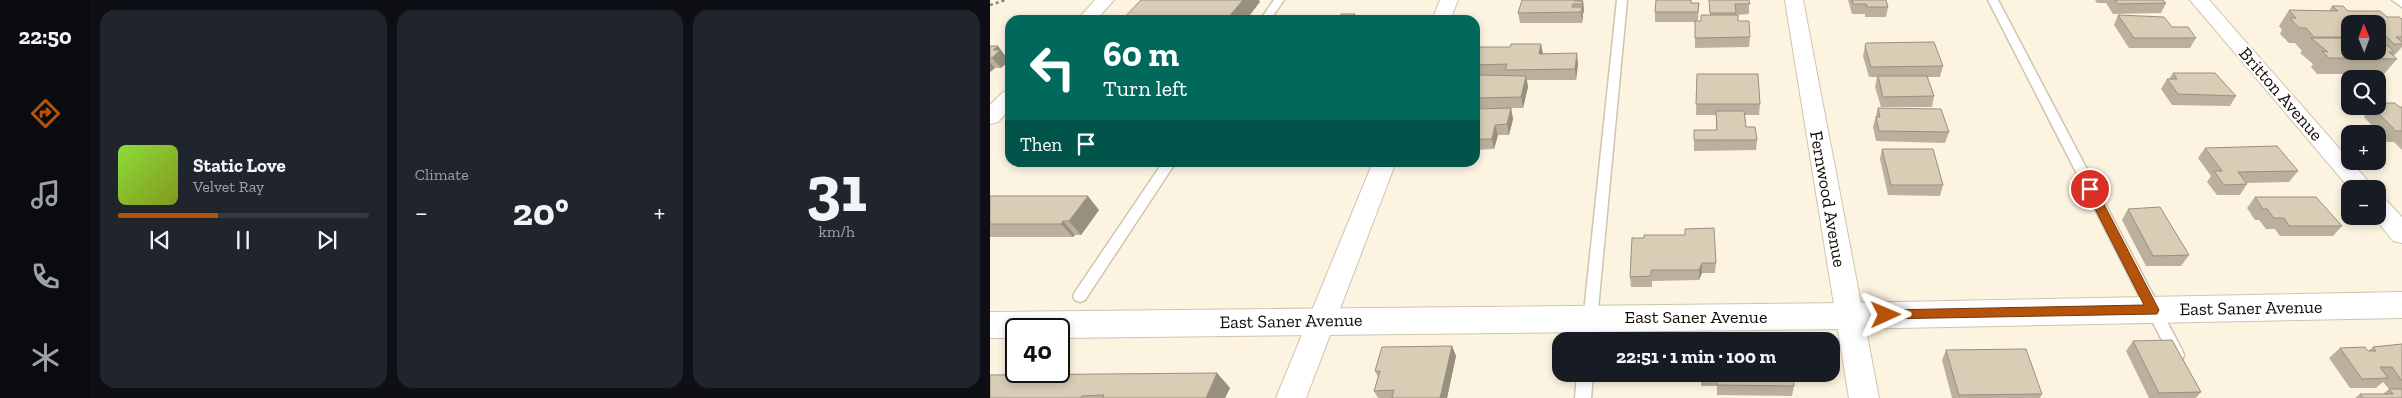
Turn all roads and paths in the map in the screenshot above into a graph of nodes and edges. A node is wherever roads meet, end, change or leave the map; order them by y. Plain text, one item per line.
1 (1006, 0) edge
2 (1105, 0) edge
3 (1279, 0) edge
4 (1449, 0) edge
5 (1622, 0) edge
6 (1794, 0) edge
7 (1993, 0) edge
8 (2199, 0) edge
9 (2397, 0) edge
10 (2402, 4) edge
11 (990, 5) edge
12 (1091, 15) edge
13 (1268, 15) edge
14 (1443, 15) edge
15 (1005, 102) edge
16 (990, 117) edge
17 (1167, 167) edge
18 (1383, 167) edge
19 (2355, 180) edge
20 (2386, 215) edge
21 (2402, 234) edge
22 (1080, 296) dead end
23 (2402, 305) edge
24 (2153, 310) junction
25 (1848, 316) junction
26 (1322, 320) junction
27 (990, 325) edge
28 (1590, 330) edge
29 (2181, 363) edge
30 (1584, 382) edge
31 (1290, 398) edge
32 (1583, 398) edge
33 (1864, 398) edge

1 - 11 path
2 - 12 street
3 - 13 lane
4 - 14 street
5 - 28 lane
6 - 25 street, Fernwood Avenue
7 - 24 lane
8 - 19 street, Britton Avenue
9 - 10 lane
15 - 16 street
17 - 22 lane
18 - 26 street
20 - 21 street
23 - 24 street, East Saner Avenue
24 - 25 street, East Saner Avenue
24 - 29 lane
25 - 28 street, East Saner Avenue
25 - 33 street, Fernwood Avenue
26 - 27 street, East Saner Avenue
26 - 28 street, East Saner Avenue
26 - 31 street
30 - 32 lane

